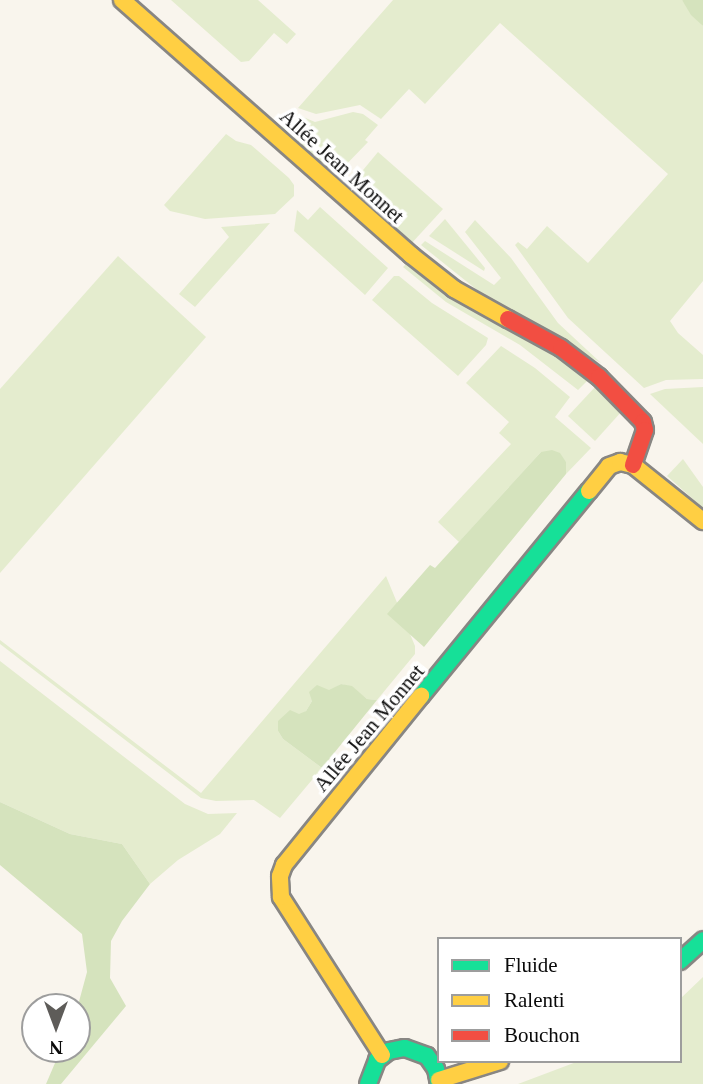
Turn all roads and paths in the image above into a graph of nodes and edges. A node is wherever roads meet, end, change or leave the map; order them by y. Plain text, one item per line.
1 (122, 0) edge
2 (633, 465) junction
3 (703, 522) edge
4 (703, 940) edge
5 (682, 959) edge
6 (382, 1055) junction
7 (494, 1063) edge
8 (439, 1082) edge
9 (368, 1084) edge

1 - 2 street, Allée Jean Monnet
2 - 3 street
2 - 6 street, Allée Jean Monnet
4 - 5 street
6 - 8 street
6 - 9 street
7 - 8 street

